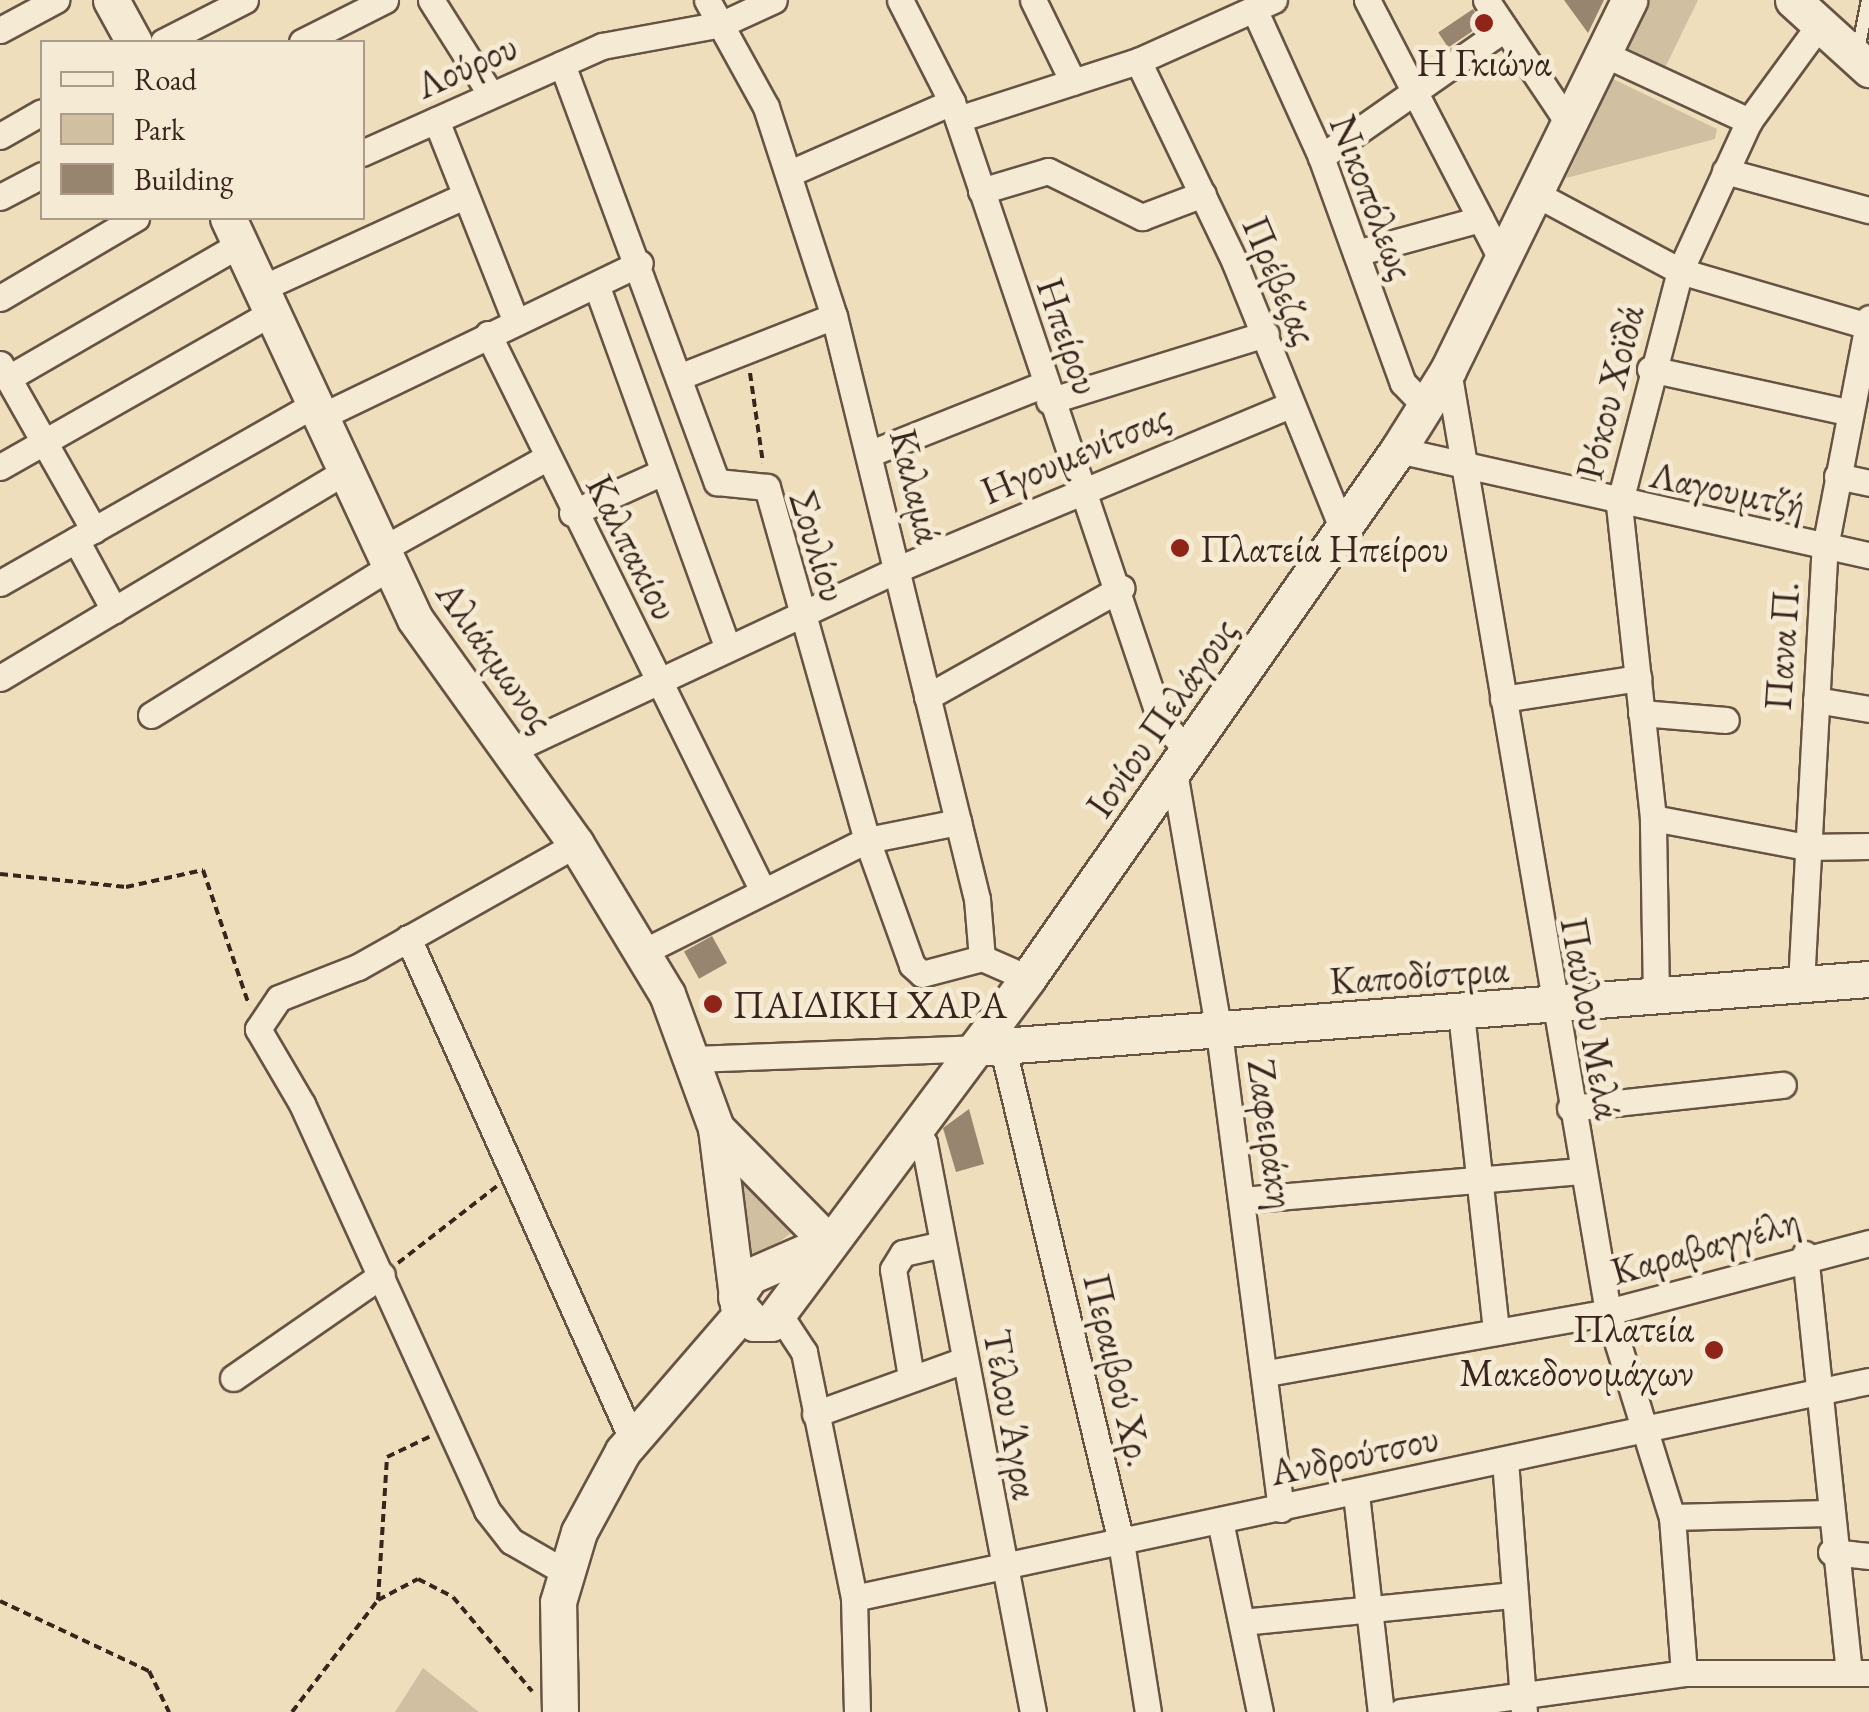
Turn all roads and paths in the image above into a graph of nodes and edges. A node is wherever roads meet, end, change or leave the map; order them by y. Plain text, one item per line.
1 (56, 0) edge
2 (111, 0) edge
3 (246, 0) edge
4 (385, 0) edge
5 (431, 0) edge
6 (708, 0) edge
7 (774, 0) edge
8 (900, 0) edge
9 (1033, 0) edge
10 (1367, 0) edge
11 (1486, 0) edge
12 (1793, 0) edge
13 (1868, 0) edge
14 (1626, 2) edge
15 (1264, 4) edge
16 (722, 24) junction
17 (1820, 24) junction
18 (1504, 28) junction
19 (0, 30) edge
20 (133, 40) edge
21 (167, 40) edge
22 (306, 40) edge
23 (1604, 54) junction
24 (1138, 61) junction
25 (1863, 63) edge
26 (562, 64) junction
27 (1073, 82) junction
28 (1416, 87) junction
29 (491, 95) junction
30 (955, 111) junction
31 (40, 113) edge
32 (436, 120) junction
33 (1749, 121) junction
34 (1568, 124) junction
35 (0, 136) edge
36 (365, 152) edge
37 (1321, 157) junction
38 (1726, 171) junction
39 (790, 173) junction
40 (40, 177) edge
41 (981, 190) junction
42 (1534, 193) junction
43 (1203, 194) junction
44 (464, 196) junction
45 (0, 197) edge
46 (1869, 210) edge
47 (1480, 219) junction
48 (133, 220) edge
49 (234, 231) edge
50 (1356, 253) junction
51 (1501, 258) junction
52 (640, 264) junction
53 (1680, 271) junction
54 (597, 287) junction
55 (0, 298) edge
56 (265, 302) junction
57 (834, 316) junction
58 (1869, 318) edge
59 (515, 320) junction
60 (1868, 326) edge
61 (488, 334) junction
62 (1266, 334) junction
63 (746, 351) junction
64 (1650, 368) junction
65 (5, 370) edge
66 (1448, 370) junction
67 (681, 376) junction
68 (1047, 392) junction
69 (1290, 405) junction
70 (1426, 407) junction
71 (315, 412) junction
72 (1848, 412) junction
73 (49, 444) junction
74 (1398, 450) junction
75 (871, 453) junction
76 (546, 458) junction
77 (0, 467) edge
78 (1468, 470) junction
79 (344, 472) junction
80 (663, 472) junction
81 (1836, 476) junction
82 (1869, 482) edge
83 (767, 487) junction
84 (1084, 487) junction
85 (1619, 505) junction
86 (572, 513) junction
87 (1344, 533) junction
88 (85, 535) junction
89 (1825, 547) junction
90 (1869, 555) edge
91 (384, 559) junction
92 (898, 569) junction
93 (0, 583) edge
94 (1121, 588) junction
95 (114, 610) junction
96 (801, 617) junction
97 (728, 648) junction
98 (0, 678) edge
99 (1638, 678) junction
100 (658, 679) junction
101 (927, 697) junction
102 (1502, 698) junction
103 (1816, 700) junction
104 (1869, 709) edge
105 (1641, 713) junction
106 (151, 715) dead end
107 (1726, 720) dead end
108 (510, 752) junction
109 (1181, 761) junction
110 (1653, 818) junction
111 (958, 822) junction
112 (866, 840) junction
113 (576, 844) junction
114 (1869, 846) edge
115 (1806, 847) junction
116 (0, 874) edge
117 (761, 886) junction
118 (408, 938) junction
119 (645, 951) junction
120 (982, 958) junction
121 (1028, 978) junction
122 (1869, 978) edge
123 (1801, 984) junction
124 (1656, 996) junction
125 (1550, 1007) junction
126 (1461, 1014) junction
127 (261, 1016) junction
128 (1220, 1032) junction
129 (989, 1049) junction
130 (693, 1059) junction
131 (1784, 1085) dead end
132 (1570, 1108) junction
133 (716, 1128) junction
134 (915, 1131) junction
135 (1580, 1172) junction
136 (509, 1177) junction
137 (1478, 1181) junction
138 (1243, 1200) junction
139 (828, 1242) junction
140 (1869, 1243) edge
141 (943, 1244) junction
142 (1805, 1254) junction
143 (382, 1275) junction
144 (739, 1305) junction
145 (1608, 1312) junction
146 (781, 1317) junction
147 (1496, 1332) junction
148 (964, 1360) junction
149 (1267, 1373) junction
150 (233, 1378) dead end
151 (911, 1378) junction
152 (1869, 1381) edge
153 (1820, 1392) junction
154 (815, 1414) junction
155 (448, 1428) junction
156 (1645, 1429) junction
157 (632, 1439) junction
158 (1505, 1460) junction
159 (1356, 1494) junction
160 (1281, 1509) junction
161 (1827, 1513) junction
162 (1672, 1517) junction
163 (1220, 1520) junction
164 (1122, 1542) junction
165 (1831, 1552) junction
166 (1869, 1556) edge
167 (1002, 1566) junction
168 (565, 1572) junction
169 (1514, 1595) junction
170 (854, 1598) junction
171 (378, 1600) junction
172 (0, 1601) edge
173 (1371, 1608) junction
174 (1242, 1622) junction
175 (1859, 1672) edge
176 (1684, 1673) junction
177 (1524, 1706) edge
178 (560, 1708) edge
179 (169, 1712) edge
180 (292, 1712) edge
181 (857, 1712) edge
182 (1032, 1712) edge
183 (1148, 1712) edge
184 (1260, 1712) edge
185 (1381, 1712) edge
186 (1401, 1712) edge

1 - 19 street
2 - 20 street
3 - 21 street
4 - 22 street
5 - 29 street
6 - 16 street, Καλαμά
7 - 16 street, Λούρου
8 - 30 street, Ηπείρου
9 - 27 street
10 - 28 street
11 - 18 street
12 - 17 street
13 - 25 lane
14 - 23 street, Ιονίου Πελάγους
15 - 24 street
15 - 37 street, Νικοπόλεως
16 - 26 street, Λούρου
16 - 39 street, Καλαμά
17 - 25 street
17 - 33 street, Ρόκου Χοϊδά
18 - 28 street
18 - 34 street
23 - 33 street
23 - 34 street, Ιονίου Πελάγους
24 - 27 street
24 - 43 street, Πρέβεζας
26 - 29 street, Λούρου
26 - 52 street, Σουλίου
27 - 30 street
28 - 37 street
28 - 47 street
29 - 32 street, Λούρου
30 - 39 street
30 - 41 street, Ηπείρου
31 - 35 street
32 - 36 street, Λούρου
32 - 44 street
33 - 38 street, Ρόκου Χοϊδά
34 - 42 street, Ιονίου Πελάγους
37 - 50 street, Νικοπόλεως
38 - 46 street
38 - 53 street, Ρόκου Χοϊδά
39 - 57 street, Καλαμά
40 - 45 street
41 - 43 street
41 - 68 street, Ηπείρου
42 - 51 street, Ιονίου Πελάγους
42 - 53 street
43 - 62 street, Πρέβεζας
44 - 56 street
44 - 59 street
47 - 50 street
47 - 51 street
48 - 55 street
49 - 56 street, Αλιάκμωνος
49 - 65 street
50 - 70 street, Νικοπόλεως
51 - 66 street, Ιονίου Πελάγους
52 - 54 street
52 - 67 street, Σουλίου
53 - 60 street
53 - 64 street, Ρόκου Χοϊδά
54 - 59 street
54 - 80 street
56 - 71 street, Αλιάκμωνος
56 - 73 street
57 - 63 street
57 - 75 street, Καλαμά
58 - 60 street, Πανα Π.
59 - 61 street
60 - 72 street, Πανα Π.
61 - 71 street
61 - 76 street, Καλπακίου
62 - 68 street
62 - 69 street, Πρέβεζας
63 - 67 street
63 - 83 path
64 - 72 street
64 - 85 street, Ρόκου Χοϊδά
65 - 73 street
66 - 70 street, Ιονίου Πελάγους
66 - 78 street, Παύλου Μελά
67 - 83 street, Σουλίου
68 - 75 street
68 - 84 street, Ηπείρου
69 - 84 street, Ηγουμενίτσας
69 - 87 street, Πρέβεζας
70 - 74 street, Ιονίου Πελάγους
71 - 79 street, Αλιάκμωνος
71 - 88 street
72 - 81 street, Πανα Π.
73 - 77 street
73 - 88 street
74 - 78 street, Λαγουμτζή
74 - 87 street, Ιονίου Πελάγους
75 - 92 street, Καλαμά
76 - 86 street, Καλπακίου
76 - 91 street
78 - 85 street, Λαγουμτζή
78 - 102 street, Παύλου Μελά
79 - 91 street, Αλιάκμωνος
79 - 95 street
80 - 86 street
80 - 97 street
81 - 82 street
81 - 89 street, Πανα Π.
83 - 96 street, Σουλίου
84 - 92 street, Ηγουμενίτσας
84 - 94 street, Ηπείρου
85 - 89 street, Λαγουμτζή
85 - 99 street, Ρόκου Χοϊδά
86 - 100 street, Καλπακίου
87 - 109 street, Ιονίου Πελάγους
88 - 93 street
88 - 95 street
89 - 90 street, Λαγουμτζή
89 - 103 street, Πανα Π.
91 - 106 street
91 - 108 street, Αλιάκμωνος
92 - 96 street, Ηγουμενίτσας
92 - 101 street, Καλαμά
94 - 101 street
94 - 109 street, Ηπείρου
95 - 98 street
96 - 97 street, Ηγουμενίτσας
96 - 112 street, Σουλίου
97 - 100 street, Ηγουμενίτσας
99 - 102 street
99 - 105 street, Ρόκου Χοϊδά
100 - 108 street, Ηγουμενίτσας
100 - 117 street, Καλπακίου
101 - 111 street, Καλαμά
102 - 125 street, Παύλου Μελά
103 - 104 street
103 - 115 street, Πανα Π.
105 - 107 street
105 - 110 street, Ρόκου Χοϊδά
108 - 113 street, Αλιάκμωνος
109 - 121 street, Ιονίου Πελάγους
109 - 128 street, Ζαφειράκη
110 - 115 street
110 - 124 street, Ρόκου Χοϊδά
111 - 112 street
111 - 120 street, Καλαμά
112 - 117 street
112 - 120 street, Σουλίου
113 - 118 street
113 - 119 street, Αλιάκμωνος
114 - 115 street
115 - 123 street, Πανα Π.
116 - 127 path
117 - 119 street
118 - 127 street
118 - 136 street
119 - 130 street, Αλιάκμωνος
120 - 121 street
121 - 129 street, Ιονίου Πελάγους
122 - 123 street, Καποδίστρια
123 - 124 street, Καποδίστρια
124 - 125 street, Καποδίστρια
125 - 126 street, Καποδίστρια
125 - 132 street, Παύλου Μελά
126 - 128 street, Καποδίστρια
126 - 137 street
127 - 143 street
128 - 129 street, Καποδίστρια
128 - 138 street, Ζαφειράκη
129 - 130 street
129 - 134 street, Ιονίου Πελάγους
129 - 164 street, Περαιβού Χρ.
130 - 133 street, Αλιάκμωνος
131 - 132 street
132 - 135 street, Παύλου Μελά
133 - 139 street, Αλιάκμωνος
133 - 144 street, Αλιάκμωνος
134 - 139 street, Ιονίου Πελάγους
134 - 141 street, Τέλου Άγρα
135 - 137 street
135 - 145 street, Παύλου Μελά
136 - 143 path
136 - 157 street
137 - 138 street
137 - 147 street
138 - 149 street, Ζαφειράκη
139 - 144 street
139 - 146 street, Ιονίου Πελάγους
140 - 142 street, Καραβαγγέλη
141 - 148 street, Τέλου Άγρα
141 - 151 street
142 - 145 street, Καραβαγγέλη
142 - 153 street
143 - 150 street
143 - 155 street
144 - 146 street
144 - 157 street
145 - 147 street, Καραβαγγέλη
145 - 156 street, Παύλου Μελά
146 - 154 street
147 - 149 street, Καραβαγγέλη
148 - 151 street
148 - 167 street, Τέλου Άγρα
149 - 160 street, Ζαφειράκη
151 - 154 street
152 - 153 street, Ανδρούτσου
153 - 156 street, Ανδρούτσου
153 - 161 street
154 - 170 street
155 - 168 street
155 - 171 path
156 - 158 street, Ανδρούτσου
156 - 162 street, Παύλου Μελά
157 - 168 street
158 - 159 street, Ανδρούτσου
158 - 169 street
159 - 160 street, Ανδρούτσου
159 - 173 street
160 - 163 street, Ανδρούτσου
161 - 162 street
161 - 165 street
162 - 176 street, Παύλου Μελά
163 - 164 street, Ανδρούτσου
163 - 174 street
164 - 167 street, Ανδρούτσου
164 - 183 street, Περαιβού Χρ.
165 - 166 street
165 - 175 street
167 - 170 street, Ανδρούτσου
167 - 182 street, Τέλου Άγρα
168 - 178 street
169 - 173 street
169 - 177 street
170 - 181 street
171 - 178 path
171 - 180 path
172 - 179 path
173 - 174 street
173 - 185 street
174 - 184 street
175 - 176 street
176 - 177 street
177 - 186 street

